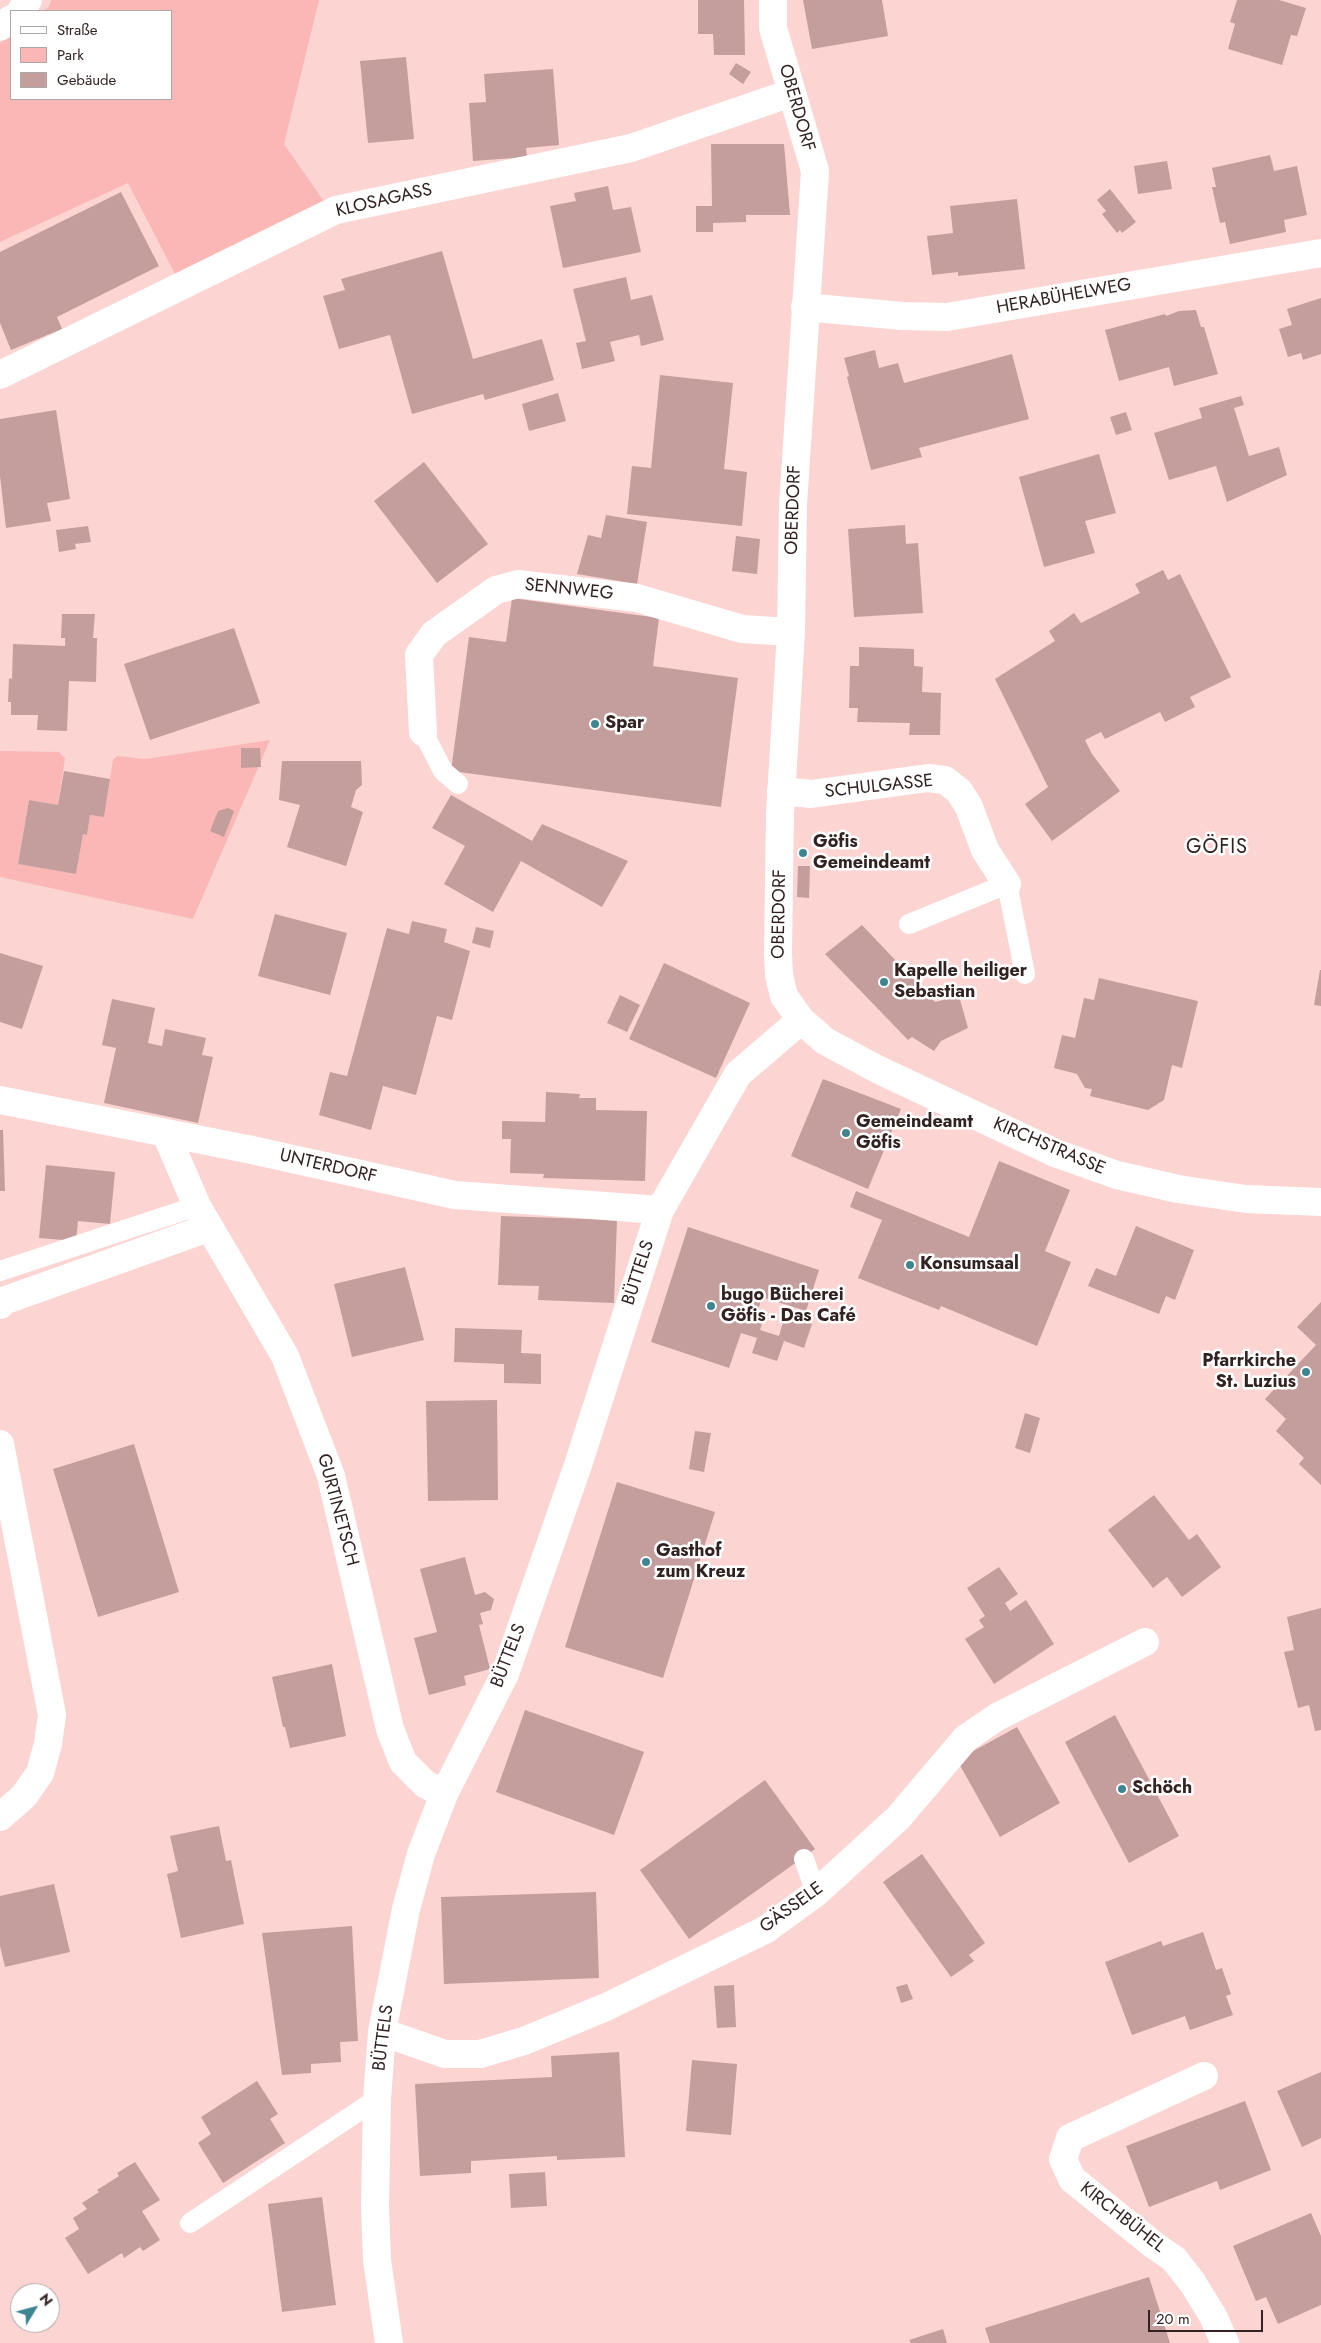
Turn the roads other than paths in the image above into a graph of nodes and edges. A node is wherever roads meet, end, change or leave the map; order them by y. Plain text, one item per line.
1 (773, 0) edge
2 (791, 93) junction
3 (1321, 253) edge
4 (805, 307) junction
5 (0, 375) edge
6 (791, 632) junction
7 (423, 732) joint
8 (458, 784) dead end
9 (781, 792) junction
10 (1007, 884) junction
11 (909, 924) dead end
12 (1025, 974) dead end
13 (801, 1020) junction
14 (0, 1100) edge
15 (166, 1134) junction
16 (1321, 1202) edge
17 (660, 1210) junction
18 (202, 1217) junction
19 (0, 1271) edge
20 (0, 1305) edge
21 (0, 1444) edge
22 (1145, 1642) dead end
23 (444, 1794) junction
24 (0, 1817) edge
25 (804, 1859) dead end
26 (816, 1893) junction
27 (382, 2032) junction
28 (1204, 2076) dead end
29 (377, 2099) junction
30 (190, 2223) dead end
31 (389, 2343) edge
32 (1225, 2343) edge

1 - 2 street, OBERDORF
2 - 4 street, OBERDORF
2 - 5 street, KLOSAGASS
3 - 4 street, HERABÜHELWEG
4 - 6 street, OBERDORF
6 - 7 street, SENNWEG
6 - 9 street, OBERDORF
7 - 8 lane, SENNWEG
9 - 10 street, SCHULGASSE
9 - 13 street, OBERDORF
10 - 11 lane
10 - 12 lane
13 - 16 street, KIRCHSTRASSE
13 - 17 street, BÜTTELS
14 - 15 street, UNTERDORF
15 - 17 street, UNTERDORF
15 - 18 street, GURTINETSCH
17 - 23 street, BÜTTELS
18 - 19 lane
18 - 20 street
18 - 23 street, GURTINETSCH
21 - 24 street
22 - 26 street, GÄSSELE
23 - 27 street, BÜTTELS
25 - 26 lane
26 - 27 street, GÄSSELE
27 - 29 street, BÜTTELS
28 - 32 street, KIRCHBÜHEL
29 - 30 lane
29 - 31 street, BÜTTELS

